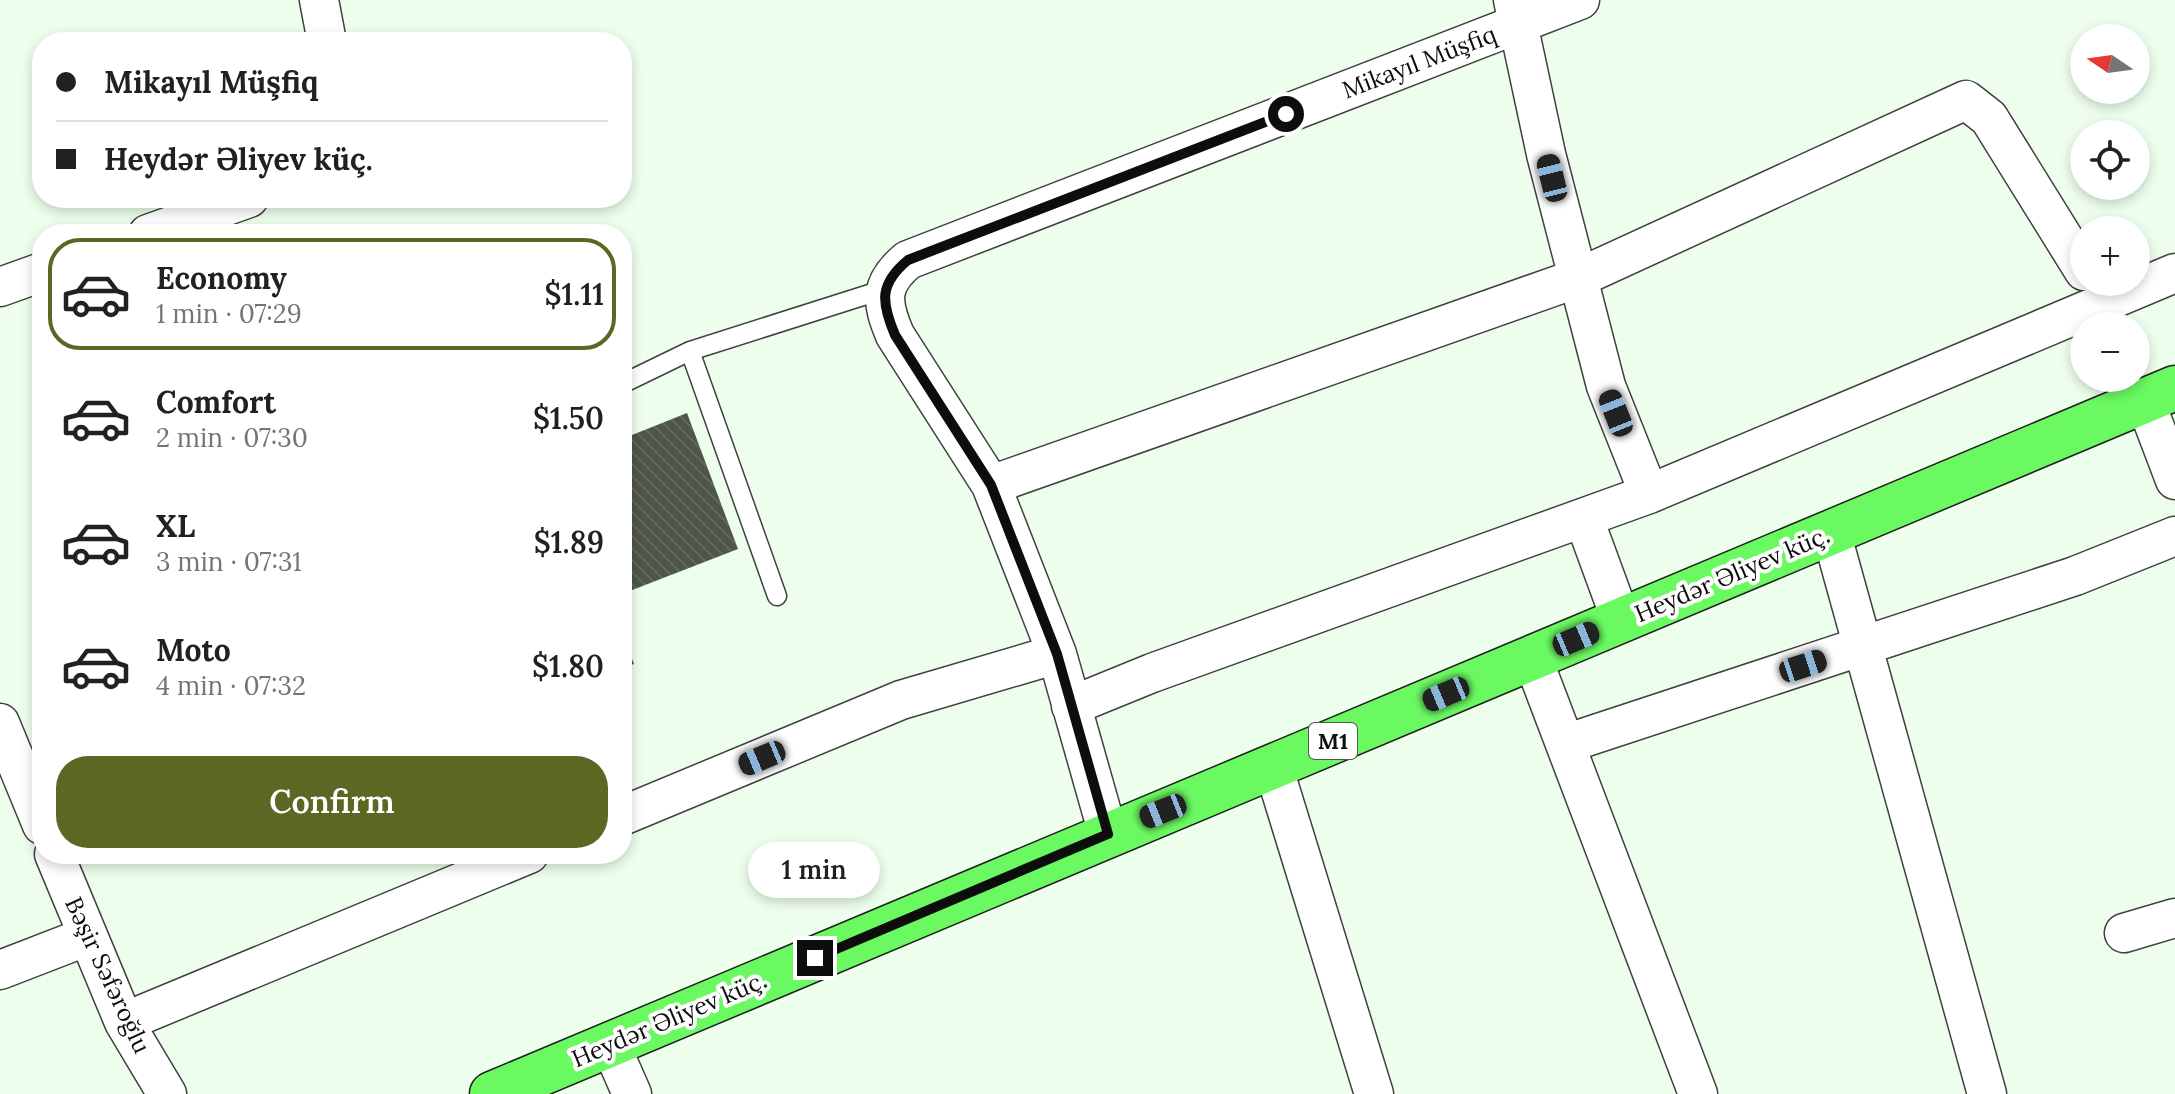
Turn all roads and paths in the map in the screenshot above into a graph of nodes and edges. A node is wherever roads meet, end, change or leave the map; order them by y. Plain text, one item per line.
1 (319, 0) edge
2 (1580, 0) edge
3 (1516, 12) edge
4 (325, 32) edge
5 (221, 208) edge
6 (176, 224) edge
7 (2070, 249) edge
8 (2175, 273) edge
9 (32, 276) edge
10 (2150, 277) edge
11 (1578, 278) junction
12 (0, 287) edge
13 (885, 289) junction
14 (2070, 295) edge
15 (690, 351) junction
16 (632, 379) edge
17 (2160, 394) edge
18 (2175, 480) edge
19 (991, 485) junction
20 (1649, 494) junction
21 (1584, 519) junction
22 (1831, 532) junction
23 (2175, 536) edge
24 (777, 596) dead end
25 (1621, 620) junction
26 (1863, 647) junction
27 (1057, 654) junction
28 (1532, 657) junction
29 (1071, 706) junction
30 (0, 723) edge
31 (1565, 744) junction
32 (1273, 766) junction
33 (32, 801) edge
34 (632, 812) edge
35 (1108, 834) junction
36 (58, 864) edge
37 (505, 864) edge
38 (2175, 918) edge
39 (2124, 933) dead end
40 (88, 936) junction
41 (0, 970) edge
42 (124, 1022) junction
43 (610, 1044) junction
44 (167, 1094) edge
45 (492, 1094) edge
46 (632, 1094) edge
47 (1374, 1094) edge
48 (1698, 1094) edge
49 (1987, 1094) edge

1 - 4 street
2 - 3 street, Mikayıl Müşfiq
3 - 11 street
3 - 13 street, Mikayıl Müşfiq
5 - 6 street
7 - 11 street
8 - 10 street
9 - 12 street
11 - 19 street
11 - 20 street
13 - 15 lane
13 - 19 street
14 - 20 street
15 - 16 lane
15 - 24 lane
17 - 18 street
17 - 22 main road, Heydər Əliyev küç. / M1
19 - 27 street
20 - 21 street
21 - 25 street
21 - 29 street
22 - 25 main road, Heydər Əliyev küç. / M1
22 - 26 street
23 - 26 street
25 - 28 main road, Heydər Əliyev küç. / M1
26 - 31 street
26 - 49 street
27 - 29 street
27 - 34 street
28 - 31 street
28 - 32 main road, Heydər Əliyev küç. / M1
29 - 35 street
30 - 33 street
31 - 48 street
32 - 35 main road, Heydər Əliyev küç. / M1
32 - 47 street
35 - 43 main road, Heydər Əliyev küç. / M1
36 - 40 street, Bəşir Səfəroğlu
37 - 42 street
38 - 39 street
40 - 41 street
40 - 42 street, Bəşir Səfəroğlu
42 - 44 street, Bəşir Səfəroğlu
43 - 45 main road, Heydər Əliyev küç. / M1
43 - 46 street

